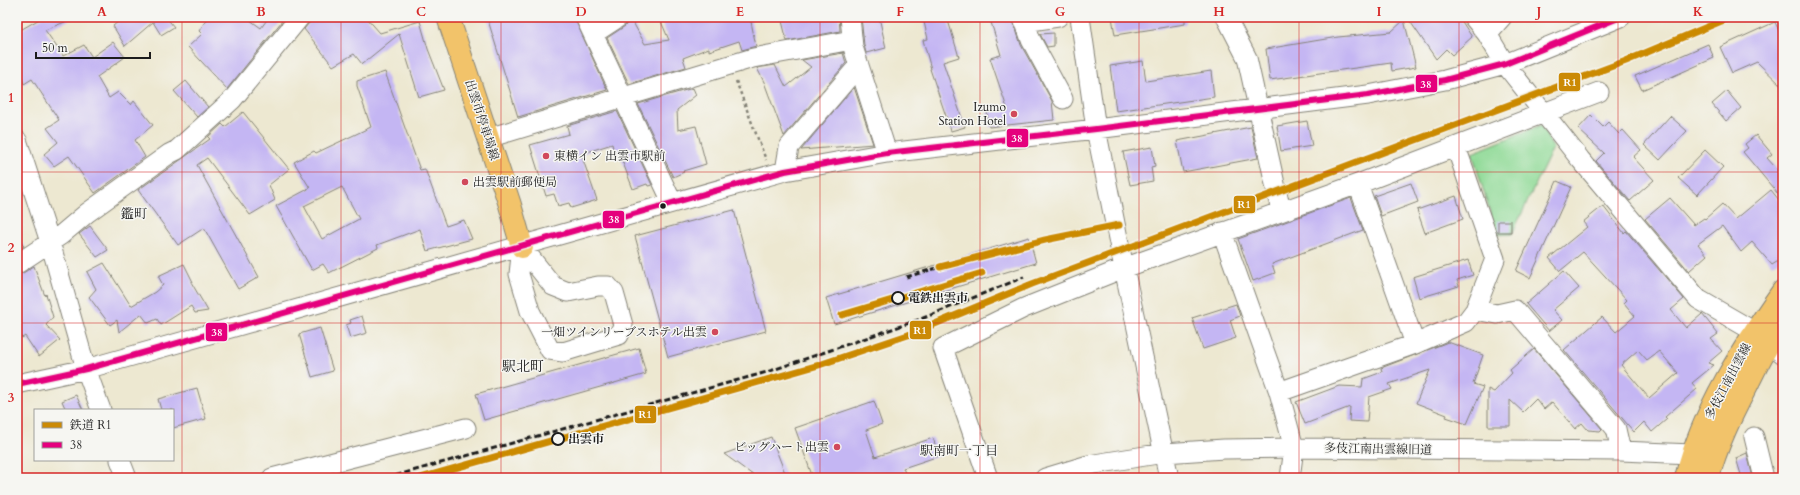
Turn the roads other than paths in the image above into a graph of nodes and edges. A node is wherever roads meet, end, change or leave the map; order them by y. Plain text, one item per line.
1 (300, 17) edge
2 (448, 17) edge
3 (585, 17) edge
4 (619, 17) edge
5 (850, 17) edge
6 (1058, 17) edge
7 (1080, 17) edge
8 (1226, 17) edge
9 (1473, 17) edge
10 (1502, 17) edge
11 (1621, 17) edge
12 (1023, 19) edge
13 (593, 34) junction
14 (1487, 34) junction
15 (852, 40) junction
16 (1505, 64) junction
17 (859, 65) junction
18 (1599, 92) dead end
19 (623, 98) junction
20 (1063, 99) dead end
21 (1258, 110) junction
22 (1544, 113) junction
23 (1096, 129) junction
24 (488, 138) junction
25 (17, 140) edge
26 (1456, 147) junction
27 (887, 153) junction
28 (778, 173) junction
29 (1358, 184) junction
30 (672, 202) junction
31 (1281, 211) junction
32 (1222, 232) junction
33 (50, 242) junction
34 (522, 247) junction
35 (17, 264) edge
36 (1124, 268) junction
37 (1783, 291) edge
38 (1475, 310) junction
39 (1783, 324) edge
40 (1769, 343) edge
41 (1416, 344) junction
42 (86, 369) junction
43 (17, 384) edge
44 (1279, 392) junction
45 (101, 409) edge
46 (466, 428) dead end
47 (1754, 437) dead end
48 (1294, 448) junction
49 (1620, 451) junction
50 (1164, 453) junction
51 (120, 461) edge
52 (1704, 463) edge
53 (127, 478) edge
54 (272, 478) edge
55 (988, 478) edge
56 (1045, 478) edge
57 (1169, 478) edge
58 (1290, 478) edge
59 (1686, 478) edge
60 (1764, 478) edge

1 - 33 street
2 - 24 main road, 出雲市停車場線
3 - 13 street
4 - 13 street
5 - 15 street
6 - 12 street
7 - 23 street
8 - 21 street
9 - 14 street
10 - 14 street
11 - 16 street
12 - 20 street
13 - 19 street
14 - 16 street
15 - 17 street
15 - 19 street
16 - 21 street
16 - 22 street
17 - 27 street
17 - 28 street
18 - 22 street
19 - 24 street
19 - 30 street
21 - 23 street
21 - 31 street
22 - 26 street
22 - 40 street
23 - 27 street
23 - 36 street
24 - 34 main road, 出雲市停車場線
25 - 33 street
26 - 29 street
26 - 38 street
27 - 28 street
28 - 30 street
29 - 31 street
29 - 41 street
30 - 34 street
31 - 32 street
32 - 36 street
32 - 44 street
33 - 35 street
33 - 42 street
34 - 34 street
34 - 42 street
36 - 50 street
36 - 55 street
37 - 40 main road, 多伎江南出雲線
38 - 41 street
38 - 49 street
39 - 40 main road, 多伎江南出雲線
40 - 52 main road, 多伎江南出雲線
41 - 44 street
42 - 43 street
42 - 45 street
44 - 48 street
46 - 54 street
47 - 60 street
48 - 49 street, 多伎江南出雲線旧道
48 - 50 street, 多伎江南出雲線旧道
48 - 58 street
49 - 52 street, 多伎江南出雲線旧道
50 - 56 street, 多伎江南出雲線旧道
50 - 57 street
51 - 53 street
52 - 59 main road, 多伎江南出雲線

